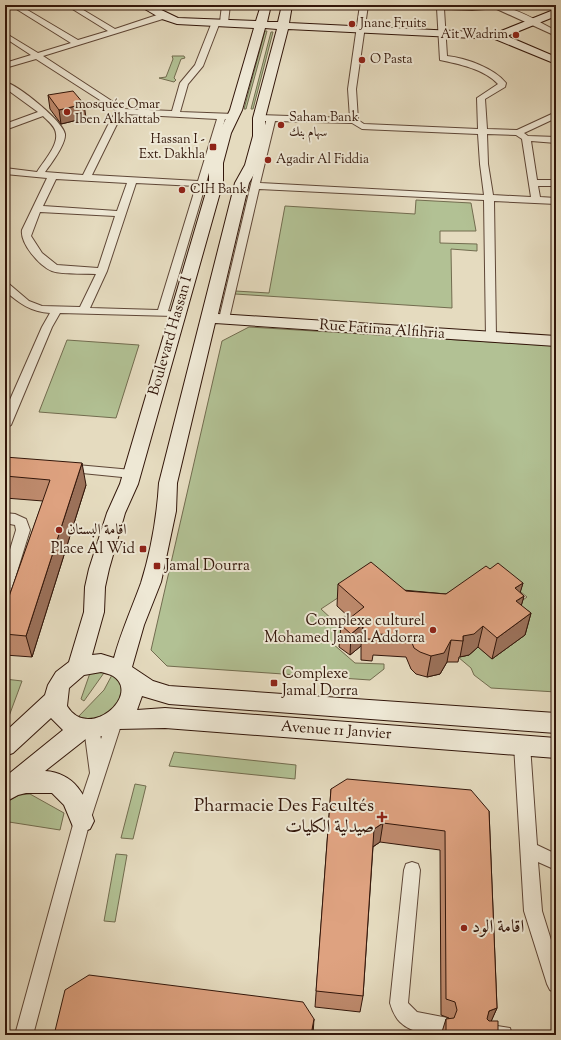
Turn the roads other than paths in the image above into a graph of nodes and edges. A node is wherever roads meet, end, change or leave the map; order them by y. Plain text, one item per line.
1 (14, 5) edge
2 (70, 5) edge
3 (143, 5) edge
4 (226, 5) edge
5 (266, 5) edge
6 (287, 5) edge
7 (364, 5) edge
8 (412, 5) edge
9 (483, 5) edge
10 (499, 5) edge
11 (550, 5) edge
12 (440, 6) junction
13 (492, 6) edge
14 (556, 8) edge
15 (556, 12) edge
16 (163, 16) junction
17 (220, 22) junction
18 (532, 22) junction
19 (261, 24) junction
20 (284, 25) junction
21 (359, 30) junction
22 (114, 31) junction
23 (442, 32) junction
24 (556, 34) edge
25 (5, 36) edge
26 (497, 36) junction
27 (77, 43) junction
28 (36, 56) junction
29 (554, 58) edge
30 (5, 66) edge
31 (5, 84) edge
32 (96, 94) junction
33 (86, 98) dead end
34 (52, 106) edge
35 (41, 111) junction
36 (122, 111) junction
37 (175, 114) junction
38 (556, 115) edge
39 (228, 116) junction
40 (265, 118) junction
41 (354, 121) junction
42 (5, 127) edge
43 (484, 131) junction
44 (522, 136) junction
45 (556, 140) edge
46 (5, 171) edge
47 (39, 175) junction
48 (53, 176) junction
49 (87, 177) junction
50 (132, 180) junction
51 (534, 183) junction
52 (556, 183) edge
53 (201, 184) junction
54 (256, 186) junction
55 (489, 197) junction
56 (536, 200) junction
57 (556, 201) edge
58 (38, 208) junction
59 (122, 214) junction
60 (102, 272) junction
61 (5, 286) edge
62 (57, 309) junction
63 (84, 310) junction
64 (169, 314) junction
65 (216, 318) junction
66 (491, 337) junction
67 (556, 341) edge
68 (5, 425) edge
69 (53, 467) edge
70 (132, 474) junction
71 (5, 518) edge
72 (5, 588) edge
73 (78, 667) junction
74 (123, 671) junction
75 (55, 700) junction
76 (115, 721) junction
77 (556, 723) edge
78 (88, 728) junction
79 (522, 745) junction
80 (5, 746) edge
81 (556, 748) edge
82 (96, 772) junction
83 (9, 788) edge
84 (82, 821) junction
85 (529, 850) junction
86 (556, 862) edge
87 (412, 870) dead end
88 (556, 984) edge
89 (441, 1025) dead end
90 (24, 1035) edge

1 - 27 street
2 - 22 street
3 - 16 main road
4 - 17 street
5 - 19 main road, Boulevard Hassan I
6 - 20 main road, Boulevard Hassan I
7 - 21 street
8 - 12 street
9 - 12 street
9 - 13 street
10 - 13 street
11 - 14 street
12 - 23 street
13 - 18 street
15 - 18 main road
16 - 17 main road
16 - 22 street
17 - 19 main road
17 - 37 street
18 - 24 street
18 - 26 main road
19 - 20 main road
19 - 39 main road, Boulevard Hassan I
20 - 21 main road
20 - 40 main road, Boulevard Hassan I
21 - 23 main road
21 - 41 street
22 - 27 street
23 - 26 main road
23 - 43 street
25 - 28 street
26 - 29 main road
27 - 28 street
28 - 30 street
28 - 32 street
31 - 35 street
32 - 33 street
32 - 36 street
34 - 35 street
35 - 42 street
35 - 47 street
36 - 37 street
36 - 49 street
37 - 39 street
38 - 44 street
39 - 53 street
39 - 64 main road, Boulevard Hassan I
40 - 41 street
40 - 54 street
40 - 65 main road, Boulevard Hassan I
41 - 43 street
43 - 44 street
43 - 55 street
44 - 45 street
44 - 51 street
46 - 47 street
47 - 48 street
48 - 49 street
48 - 58 street
49 - 50 street
50 - 53 street
50 - 59 street
51 - 52 street
51 - 56 street
53 - 64 street
54 - 55 street
54 - 65 street
55 - 56 street
55 - 66 street
56 - 57 street
58 - 59 street
58 - 60 street
59 - 60 street
60 - 63 street
61 - 62 street
62 - 63 street
62 - 68 street
63 - 64 street
64 - 70 main road, Boulevard Hassan I
65 - 66 main road, Rue Fatima Alfihria
65 - 74 main road, Boulevard Hassan I
66 - 67 main road, Rue Fatima Alfihria
69 - 70 street
70 - 73 main road, Boulevard Hassan I
71 - 72 street
73 - 74 main road
73 - 75 main road
74 - 76 main road
74 - 77 main road, Avenue 11 Janvier
75 - 78 main road
75 - 80 main road
76 - 78 main road
76 - 79 main road, Avenue 11 Janvier
76 - 82 street
78 - 82 street
78 - 83 main road
79 - 81 main road, Avenue 11 Janvier
79 - 85 street
82 - 84 street
83 - 84 main road
84 - 90 street
85 - 86 street
85 - 88 street
87 - 89 street

